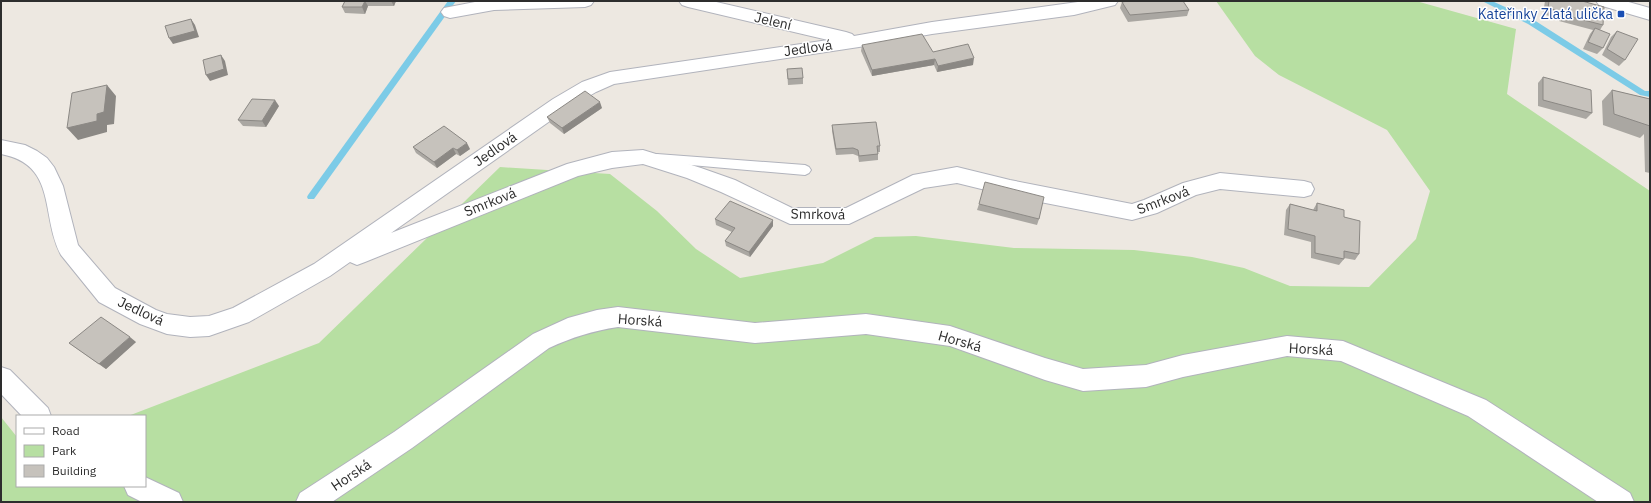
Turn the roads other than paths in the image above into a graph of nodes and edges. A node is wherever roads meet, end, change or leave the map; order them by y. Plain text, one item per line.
1 (585, 1) edge
2 (688, 1) edge
3 (1109, 1) edge
4 (1606, 1) edge
5 (450, 12) dead end
6 (1650, 14) edge
7 (859, 41) junction
8 (1, 146) edge
9 (643, 157) junction
10 (805, 170) dead end
11 (1304, 189) dead end
12 (322, 270) junction
13 (1, 378) edge
14 (38, 415) edge
15 (139, 487) edge
16 (170, 502) edge
17 (309, 502) edge
18 (1621, 502) edge

1 - 5 street
2 - 7 street, Jelení
3 - 7 street, Jedlová
4 - 6 street
7 - 12 street, Jedlová
8 - 12 street, Jedlová
9 - 10 lane
9 - 11 street, Smrková
9 - 12 street, Smrková
13 - 14 street
15 - 16 street
17 - 18 street, Horská

